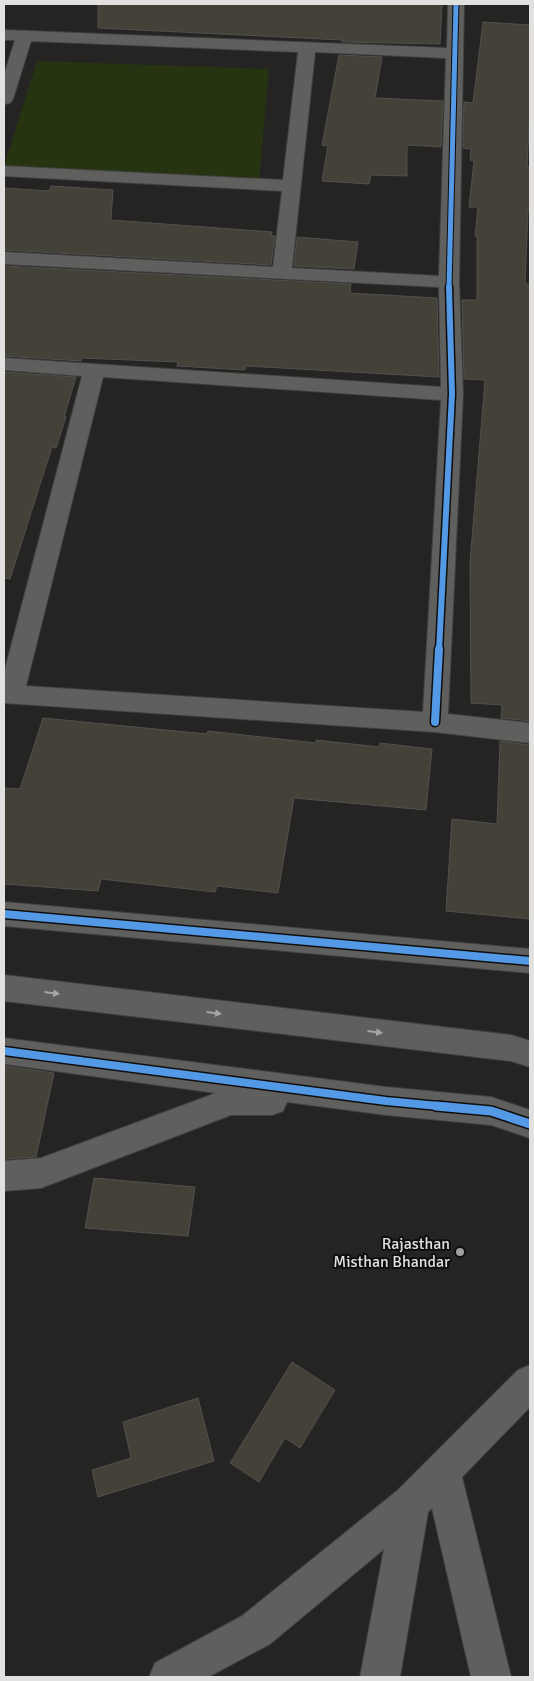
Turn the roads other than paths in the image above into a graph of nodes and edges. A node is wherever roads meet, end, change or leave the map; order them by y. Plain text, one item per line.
1 (456, 4) edge
2 (4, 35) edge
3 (26, 36) junction
4 (307, 47) junction
5 (454, 53) junction
6 (4, 99) edge
7 (4, 172) edge
8 (290, 186) junction
9 (4, 258) edge
10 (282, 273) junction
11 (449, 282) junction
12 (4, 364) edge
13 (94, 370) junction
14 (452, 394) junction
15 (8, 694) edge
16 (435, 722) junction
17 (530, 733) edge
18 (4, 914) edge
19 (530, 960) edge
20 (4, 988) edge
21 (4, 1051) edge
22 (530, 1054) edge
23 (386, 1101) junction
24 (530, 1124) edge
25 (4, 1176) edge
26 (530, 1382) edge
27 (442, 1472) junction
28 (411, 1503) junction
29 (169, 1677) edge
30 (380, 1677) edge
31 (492, 1677) edge

1 - 5 street
2 - 3 street
3 - 4 street
3 - 6 street
4 - 5 street
4 - 8 street
5 - 11 street
7 - 8 street
8 - 10 street
9 - 10 street
10 - 11 street
11 - 14 street
12 - 13 street
13 - 14 street
13 - 15 street
14 - 16 street
15 - 16 street
16 - 17 street
18 - 19 street
20 -> 22 street
21 - 23 street
23 - 24 street
23 - 25 street
26 - 27 street
27 - 28 street
27 - 31 street
28 - 29 street
28 - 30 street

